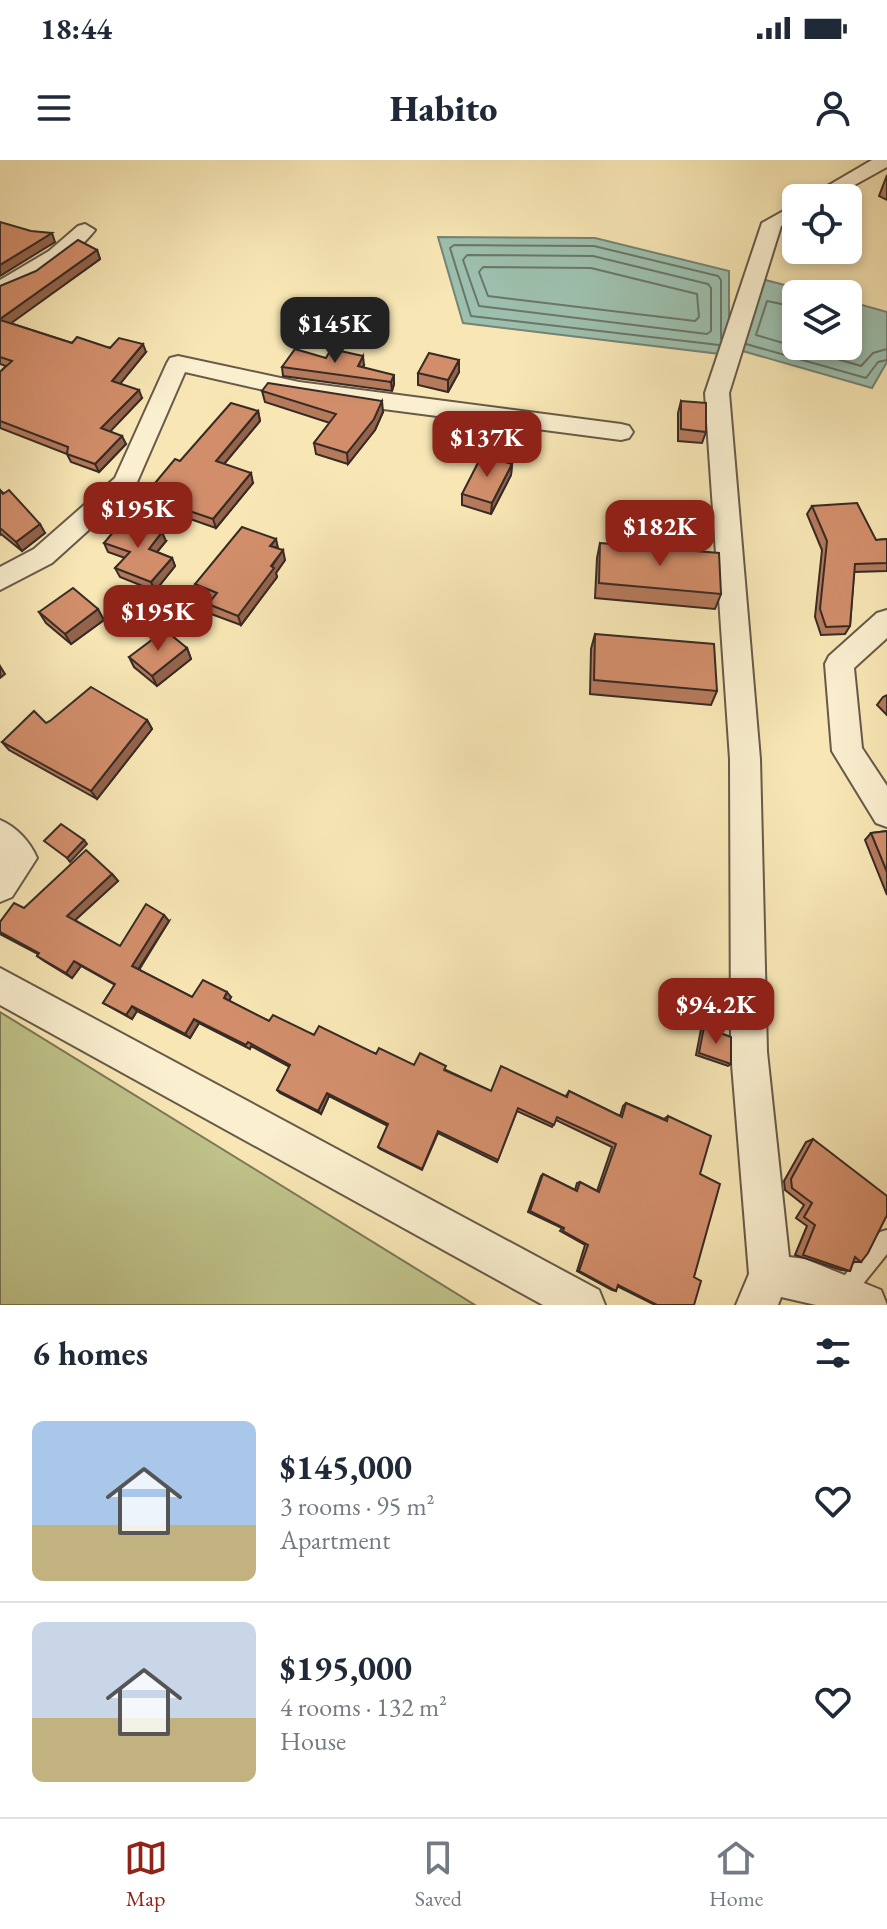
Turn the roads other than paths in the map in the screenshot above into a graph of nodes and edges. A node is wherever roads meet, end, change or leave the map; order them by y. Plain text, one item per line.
1 (886, 160) edge
2 (842, 184) edge
3 (782, 218) edge
4 (85, 230) dead end
5 (0, 288) edge
6 (621, 432) dead end
7 (0, 580) edge
8 (887, 621) edge
9 (887, 813) edge
10 (0, 835) edge
11 (3, 881) edge
12 (0, 986) edge
13 (887, 1239) edge
14 (764, 1290) edge
15 (854, 1299) edge
16 (584, 1305) edge

1 - 2 street
3 - 14 street
4 - 5 street
6 - 7 street
8 - 9 street
10 - 11 street
12 - 16 street
13 - 15 lane
14 - 15 street

